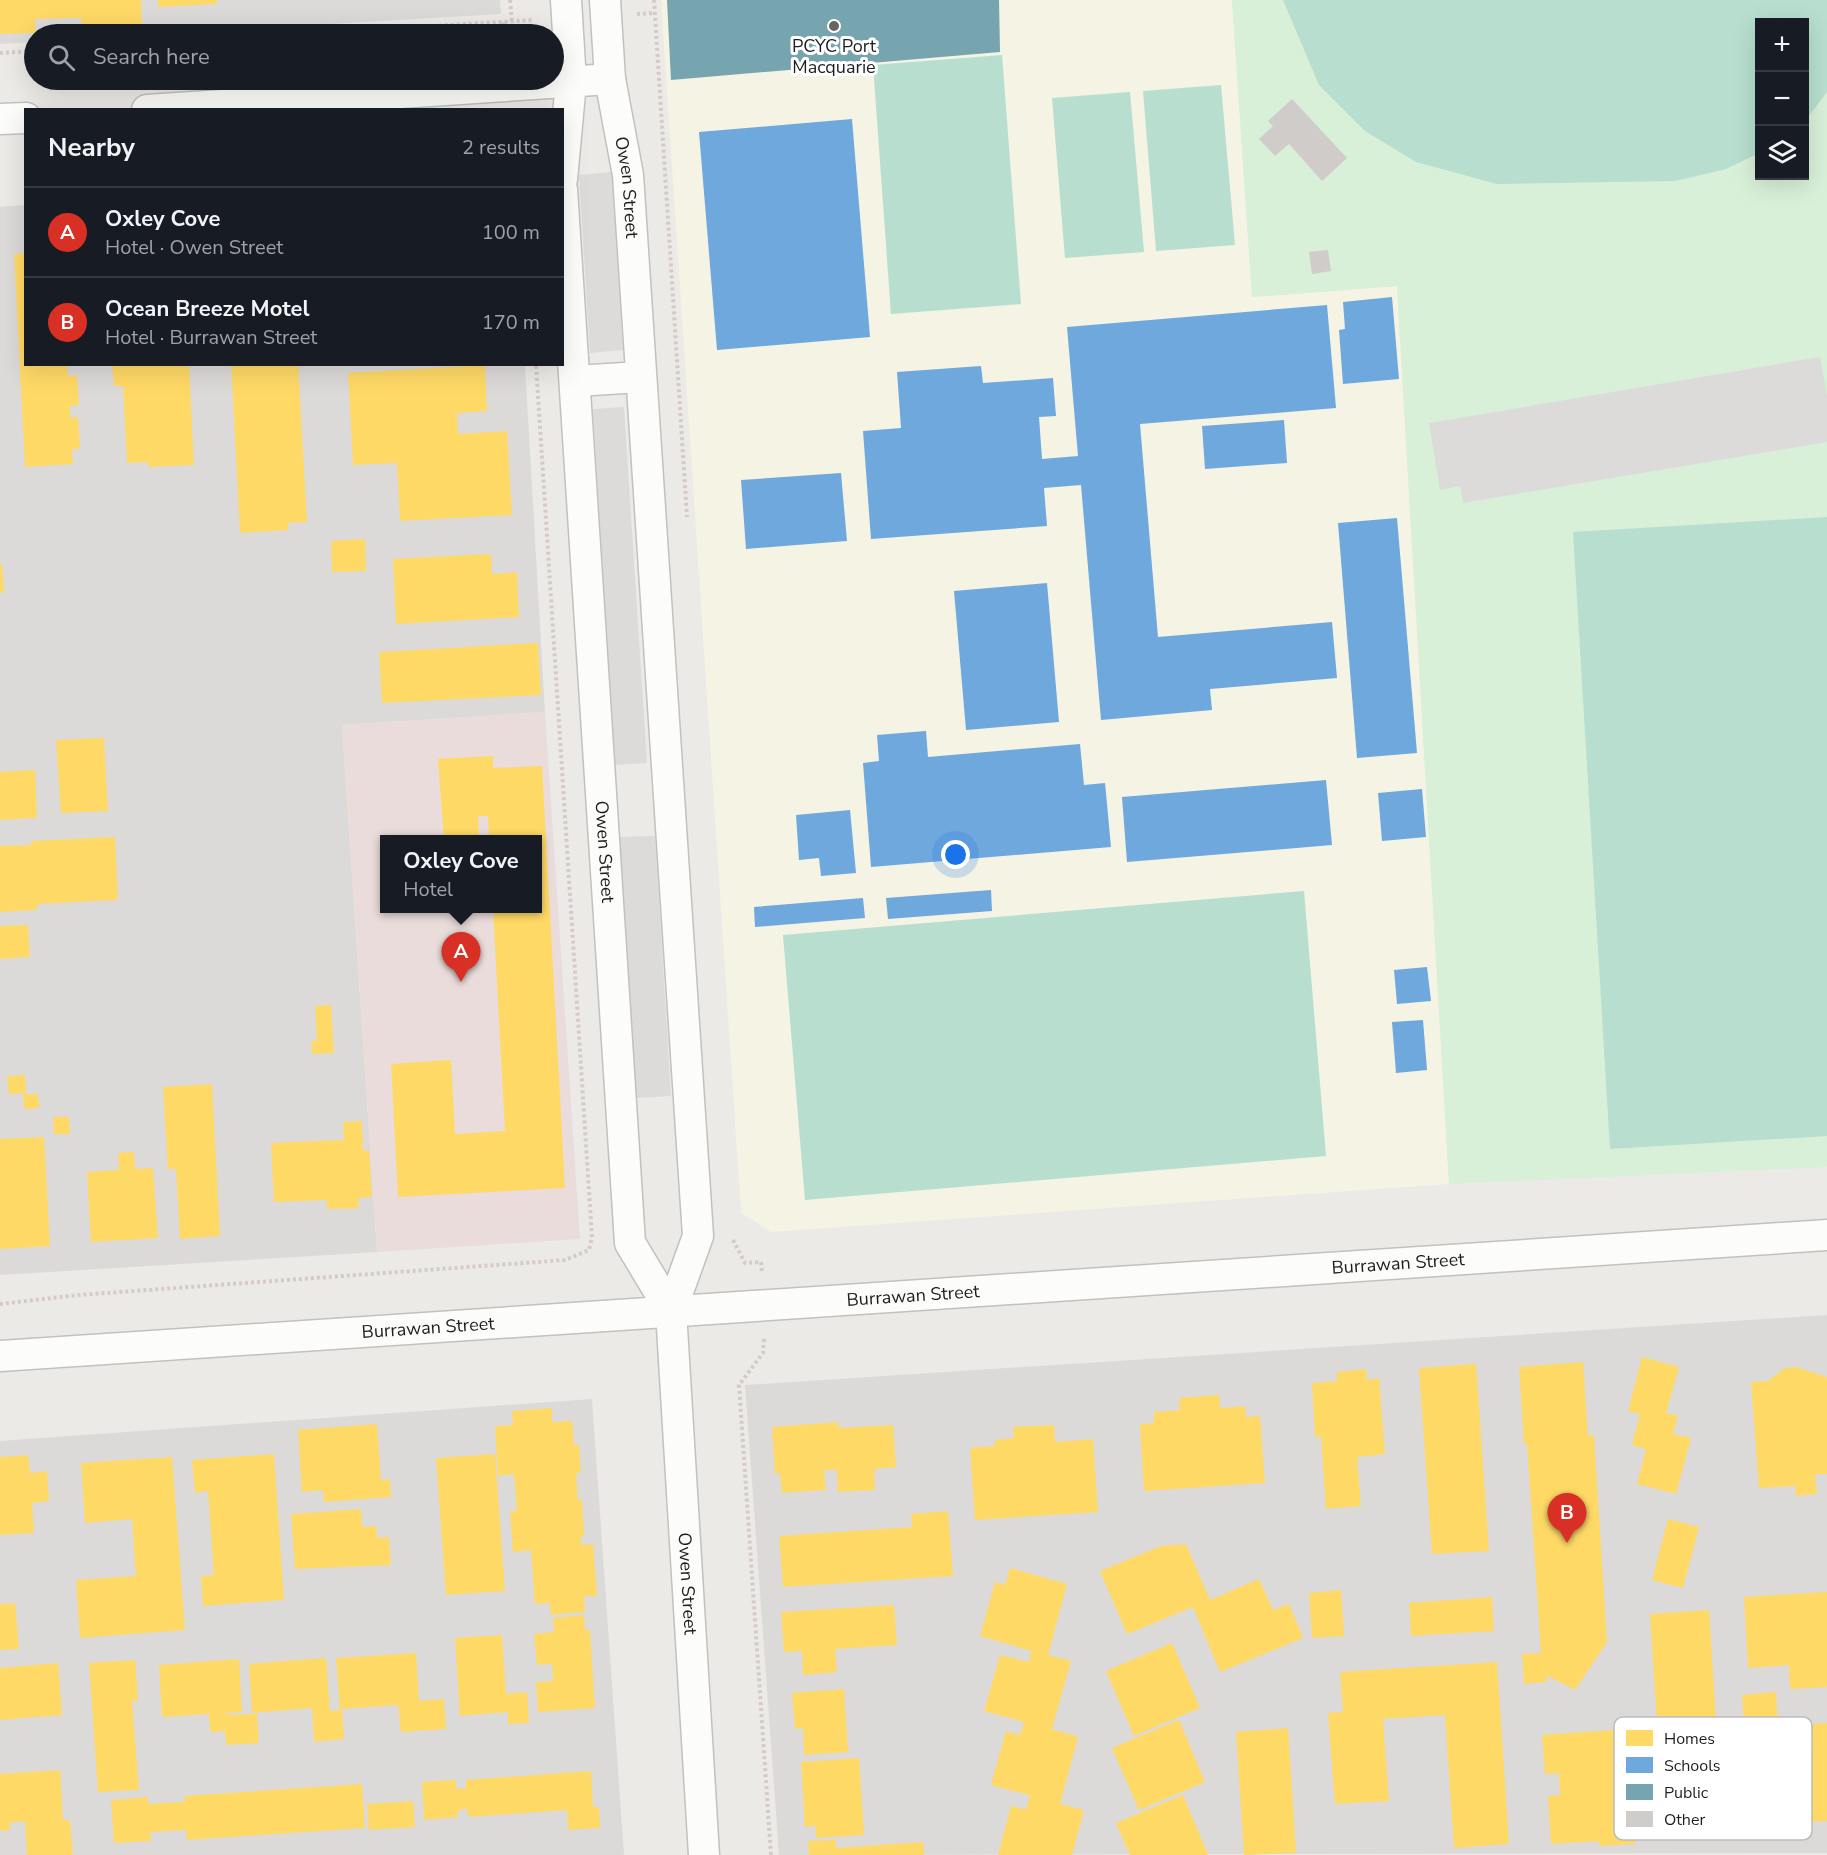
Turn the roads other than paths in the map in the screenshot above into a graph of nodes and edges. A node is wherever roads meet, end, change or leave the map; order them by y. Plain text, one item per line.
1 (566, 0) edge
2 (605, 0) edge
3 (610, 79) junction
4 (564, 82) edge
5 (571, 82) junction
6 (450, 90) edge
7 (177, 108) edge
8 (24, 118) edge
9 (0, 119) edge
10 (564, 157) edge
11 (564, 219) edge
12 (641, 377) junction
13 (575, 381) junction
14 (1827, 1235) edge
15 (671, 1311) junction
16 (0, 1356) edge
17 (704, 1855) edge

1 - 5 street
2 - 3 street, Owen Street
3 - 5 street
3 - 12 street, Owen Street
4 - 5 street
5 - 10 street
6 - 7 street
8 - 9 street
11 - 13 street, Owen Street
12 - 13 street
12 - 15 street, Owen Street
13 - 15 street, Owen Street
14 - 15 street, Burrawan Street
15 - 16 street, Burrawan Street
15 - 17 street, Owen Street

